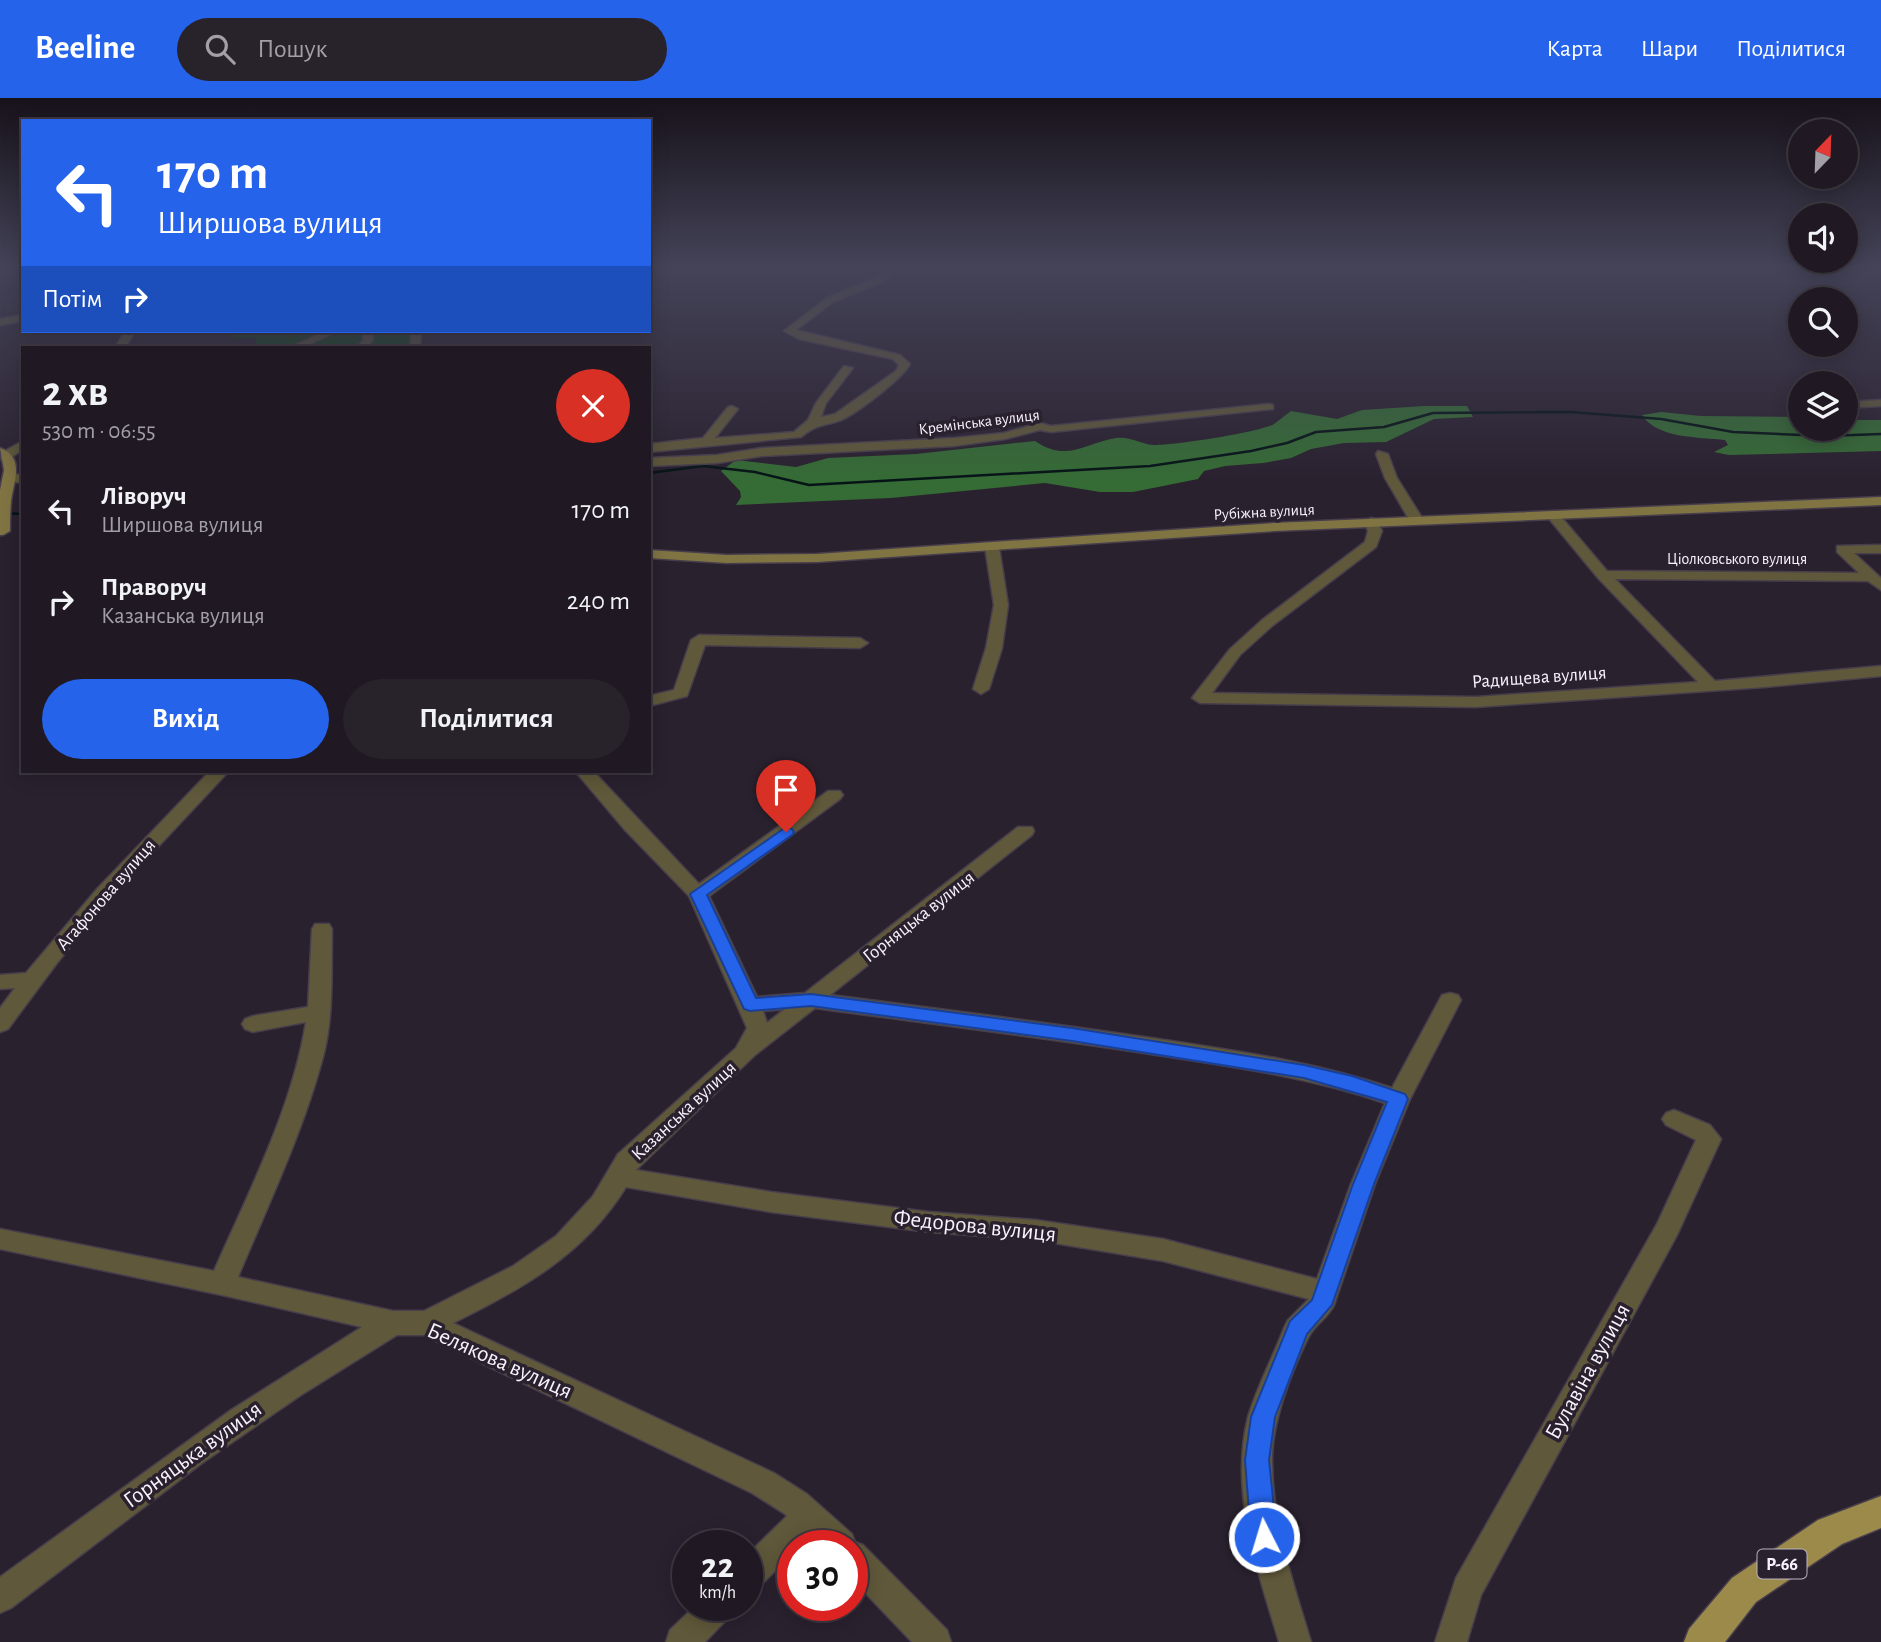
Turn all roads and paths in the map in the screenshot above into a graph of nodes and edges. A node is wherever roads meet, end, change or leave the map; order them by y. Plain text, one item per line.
1 (319, 337) edge
2 (802, 337) edge
3 (299, 346) edge
4 (848, 368) dead end
5 (1881, 403) edge
6 (1858, 404) edge
7 (1269, 407) dead end
8 (732, 409) dead end
9 (814, 422) junction
10 (801, 431) junction
11 (702, 443) junction
12 (21, 445) edge
13 (651, 448) edge
14 (3, 454) edge
15 (1382, 454) dead end
16 (735, 456) junction
17 (651, 462) edge
18 (18, 478) edge
19 (1879, 502) edge
20 (1552, 514) junction
21 (1417, 521) junction
22 (1371, 522) junction
23 (5, 525) edge
24 (992, 547) junction
25 (1881, 549) edge
26 (651, 554) edge
27 (1603, 575) junction
28 (1876, 581) edge
29 (860, 643) dead end
30 (1881, 671) edge
31 (1710, 685) junction
32 (981, 689) dead end
33 (651, 700) edge
34 (218, 773) edge
35 (586, 773) edge
36 (834, 795) dead end
37 (1025, 831) dead end
38 (698, 894) junction
39 (322, 929) dead end
40 (31, 980) junction
41 (0, 982) edge
42 (811, 1000) junction
43 (1450, 1000) dead end
44 (750, 1005) junction
45 (319, 1012) junction
46 (0, 1024) edge
47 (253, 1024) dead end
48 (745, 1053) junction
49 (1398, 1099) junction
50 (1674, 1119) dead end
51 (621, 1177) junction
52 (0, 1239) edge
53 (222, 1284) junction
54 (1324, 1292) junction
55 (426, 1323) junction
56 (393, 1324) junction
57 (1881, 1512) edge
58 (808, 1516) junction
59 (824, 1530) edge
60 (763, 1561) edge
61 (868, 1573) edge
62 (0, 1597) edge
63 (703, 1621) edge
64 (682, 1642) edge
65 (935, 1642) edge
66 (1295, 1642) edge
67 (1451, 1642) edge
68 (1702, 1642) edge

1 - 3 street
2 - 9 street, Кремінська вулиця
4 - 9 street, Кремінська вулиця
5 - 6 street
7 - 16 street, Кремінська вулиця
8 - 11 street
9 - 10 street, Кремінська вулиця
10 - 11 street, Кремінська вулиця
10 - 16 street, Кремінська вулиця
11 - 13 street, Кремінська вулиця
12 - 14 street
14 - 18 street
15 - 21 street
16 - 17 street, Кремінська вулиця
18 - 23 street
19 - 20 street, Рубіжна вулиця
20 - 21 street, Рубіжна вулиця
20 - 27 street
21 - 22 street, Рубіжна вулиця
22 - 24 street, Рубіжна вулиця
22 - 31 street, Радищева вулиця
24 - 26 street, Рубіжна вулиця
24 - 32 street
25 - 28 street
27 - 28 street, Ціолковського вулиця
27 - 31 street
29 - 33 street
30 - 31 street, Радищева вулиця
34 - 40 street, Агафонова вулиця
35 - 38 street, Казанська вулиця
36 - 38 street
37 - 42 street, Горняцька вулиця
38 - 44 street, Казанська вулиця
39 - 45 street
40 - 41 street
40 - 46 street, Агафонова вулиця
42 - 44 street
42 - 48 street, Горняцька вулиця
42 - 49 street
43 - 49 street
44 - 48 street, Казанська вулиця
45 - 47 street
45 - 53 street
48 - 51 street, Казанська вулиця
49 - 54 street
50 - 67 street, Булавіна вулиця
51 - 54 street, Федорова вулиця
51 - 55 street, Казанська вулиця
52 - 53 street, Белякова вулиця
53 - 56 street, Белякова вулиця
54 - 66 street
55 - 56 street, Белякова вулиця
55 - 58 street, Белякова вулиця
56 - 62 street, Горняцька вулиця
57 - 68 main road, Р-66
58 - 59 street, Белякова вулиця
58 - 60 street
61 - 65 street
63 - 64 street

